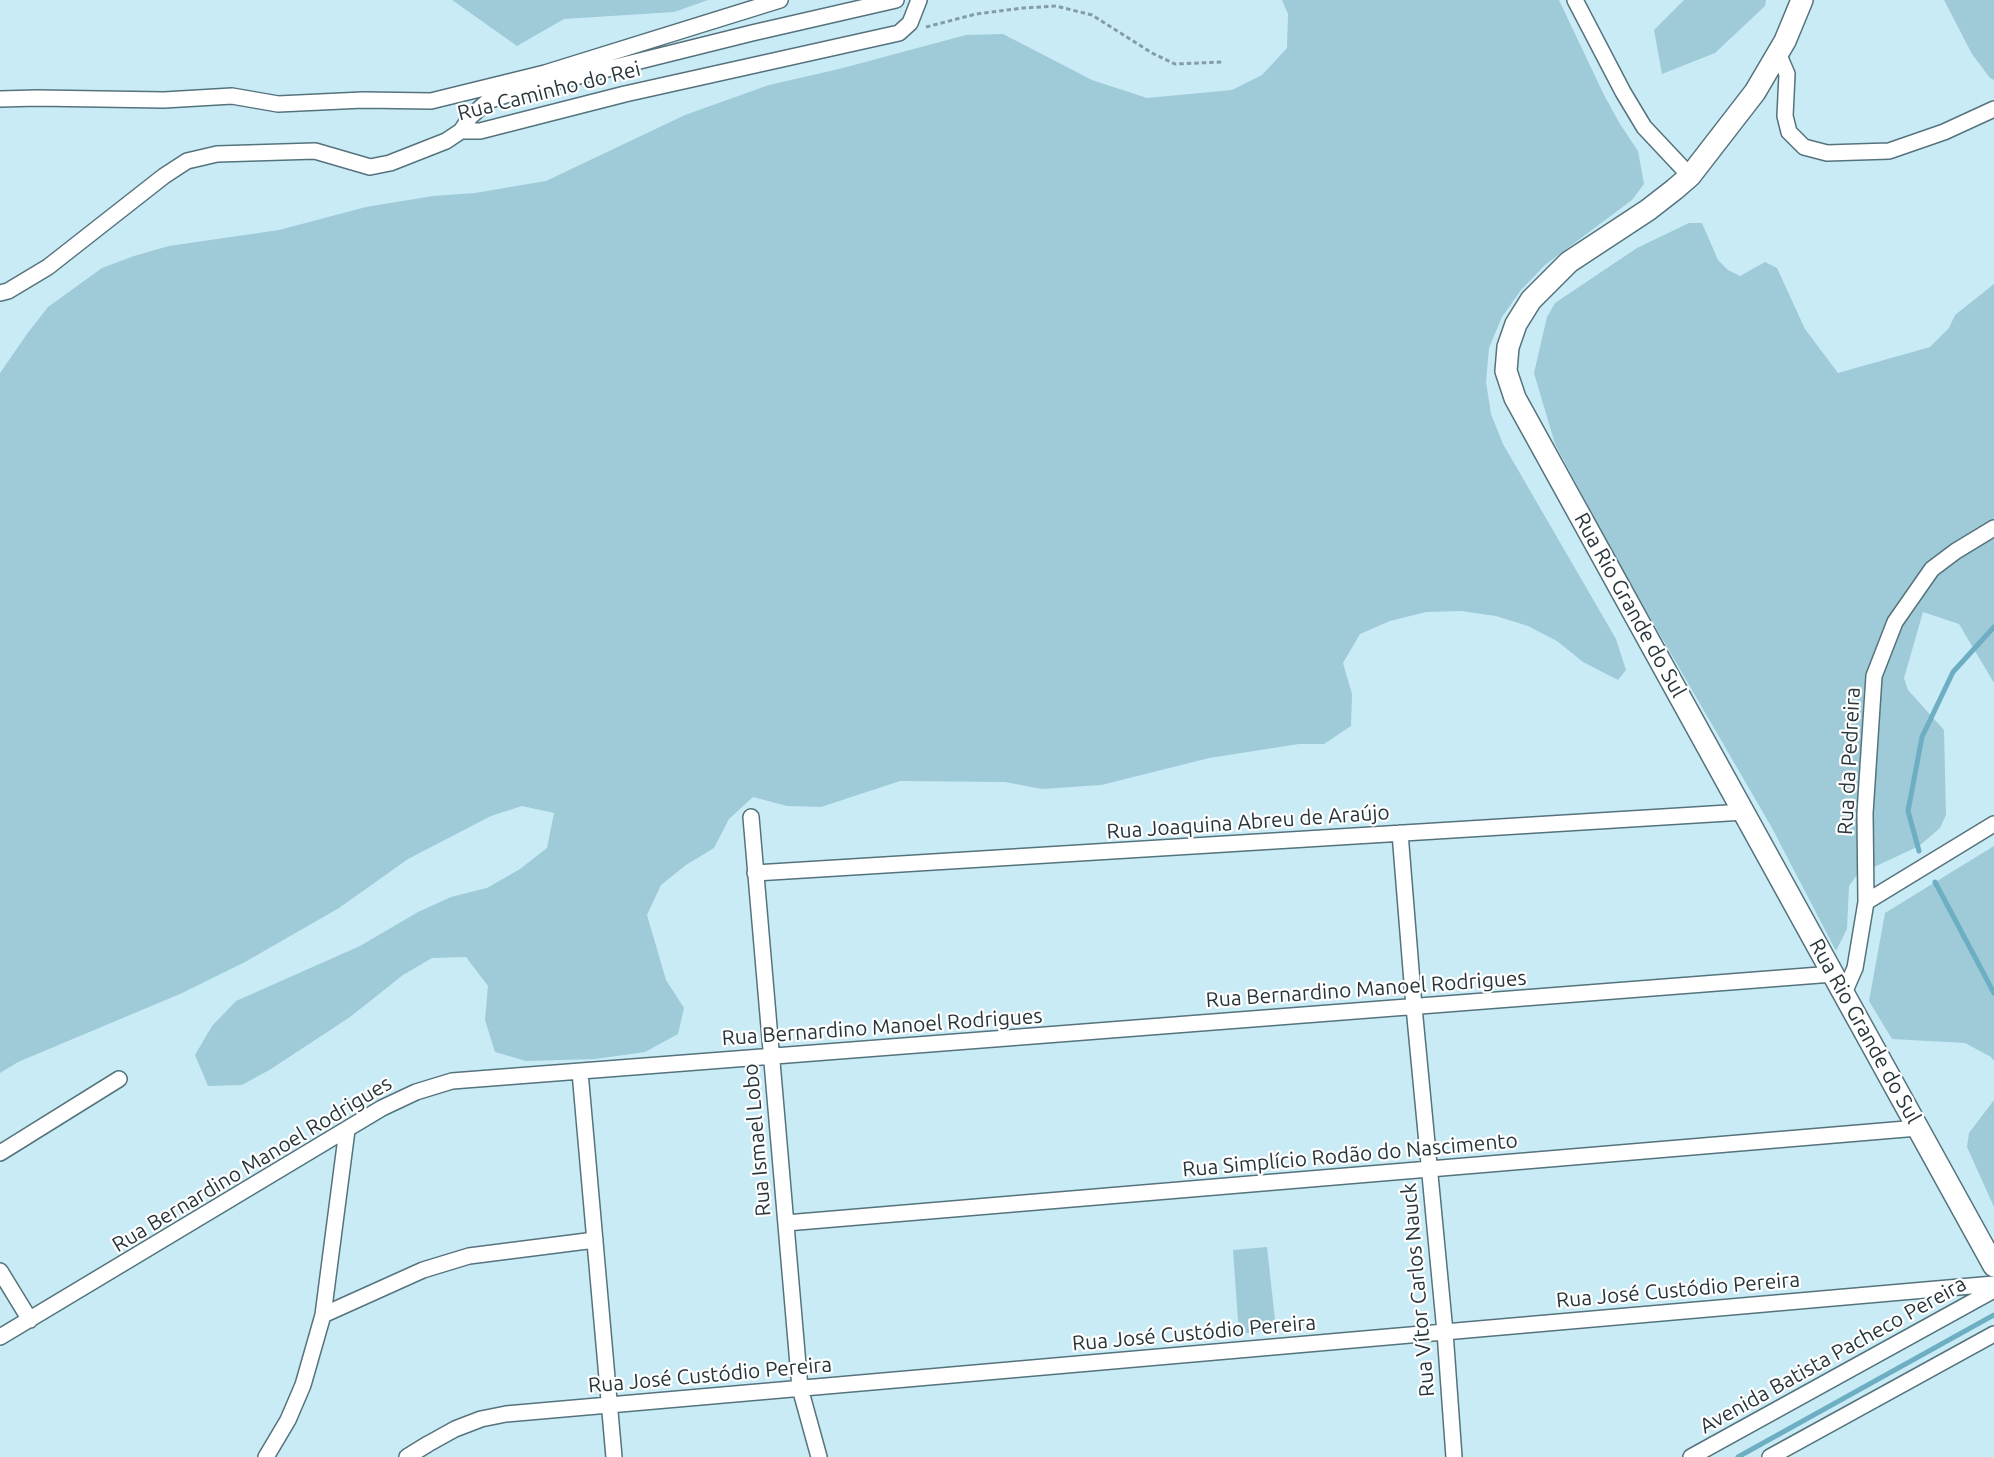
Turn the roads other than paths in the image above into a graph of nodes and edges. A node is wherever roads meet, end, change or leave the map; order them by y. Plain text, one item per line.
1 (780, 0) edge
2 (896, 0) edge
3 (919, 0) edge
4 (1575, 0) edge
5 (1802, 0) edge
6 (1778, 53) junction
7 (0, 99) edge
8 (1994, 109) edge
9 (460, 131) junction
10 (1690, 176) junction
11 (0, 293) edge
12 (1994, 528) edge
13 (1744, 812) junction
14 (751, 817) dead end
15 (1994, 824) edge
16 (1400, 833) junction
17 (755, 873) junction
18 (1866, 902) junction
19 (1833, 974) junction
20 (1844, 993) junction
21 (1414, 1007) junction
22 (771, 1057) junction
23 (580, 1071) junction
24 (119, 1079) dead end
25 (1918, 1128) junction
26 (347, 1130) junction
27 (0, 1153) edge
28 (1429, 1169) junction
29 (786, 1223) junction
30 (595, 1240) junction
31 (1994, 1266) edge
32 (0, 1271) edge
33 (1994, 1284) edge
34 (1994, 1290) edge
35 (323, 1315) junction
36 (30, 1320) junction
37 (1445, 1332) junction
38 (1994, 1334) edge
39 (0, 1337) edge
40 (800, 1388) junction
41 (609, 1405) junction
42 (267, 1457) edge
43 (408, 1457) edge
44 (614, 1457) edge
45 (819, 1457) edge
46 (1454, 1457) edge
47 (1691, 1457) edge
48 (1770, 1457) edge

1 - 7 street
2 - 9 street
3 - 9 street, Rua Caminho do Rei
4 - 10 street
5 - 6 street, Rua Rio Grande do Sul
6 - 8 street
6 - 10 street, Rua Rio Grande do Sul
9 - 11 street, Rua Caminho do Rei
10 - 13 street, Rua Rio Grande do Sul
12 - 18 street, Rua da Pedreira
13 - 16 street, Rua Joaquina Abreu de Araújo
13 - 19 street, Rua Rio Grande do Sul
14 - 17 street, Rua Ismael Lobo
15 - 18 street
16 - 17 street, Rua Joaquina Abreu de Araújo
16 - 21 street, Rua Vítor Carlos Nauck
17 - 22 street, Rua Ismael Lobo
18 - 20 street, Rua da Pedreira
19 - 20 street, Rua Rio Grande do Sul
19 - 21 street, Rua Bernardino Manoel Rodrigues
20 - 25 street, Rua Rio Grande do Sul
21 - 22 street, Rua Bernardino Manoel Rodrigues
21 - 28 street, Rua Vítor Carlos Nauck
22 - 23 street, Rua Bernardino Manoel Rodrigues
22 - 29 street, Rua Ismael Lobo
23 - 26 street, Rua Bernardino Manoel Rodrigues
23 - 30 street
24 - 27 street
25 - 28 street, Rua Simplício Rodão do Nascimento
25 - 31 street, Rua Rio Grande do Sul
26 - 35 street
26 - 36 street, Rua Bernardino Manoel Rodrigues
28 - 29 street, Rua Simplício Rodão do Nascimento
28 - 37 street, Rua Vítor Carlos Nauck
29 - 40 street, Rua Ismael Lobo
30 - 35 street
30 - 41 street
32 - 36 street
33 - 37 street, Rua José Custódio Pereira
34 - 47 street, Avenida Batista Pacheco Pereira
35 - 42 street
36 - 39 street, Rua Bernardino Manoel Rodrigues
37 - 40 street, Rua José Custódio Pereira
37 - 46 street, Rua Vítor Carlos Nauck
38 - 48 street
40 - 41 street, Rua José Custódio Pereira
40 - 45 street, Rua Ismael Lobo
41 - 43 street, Rua José Custódio Pereira
41 - 44 street

